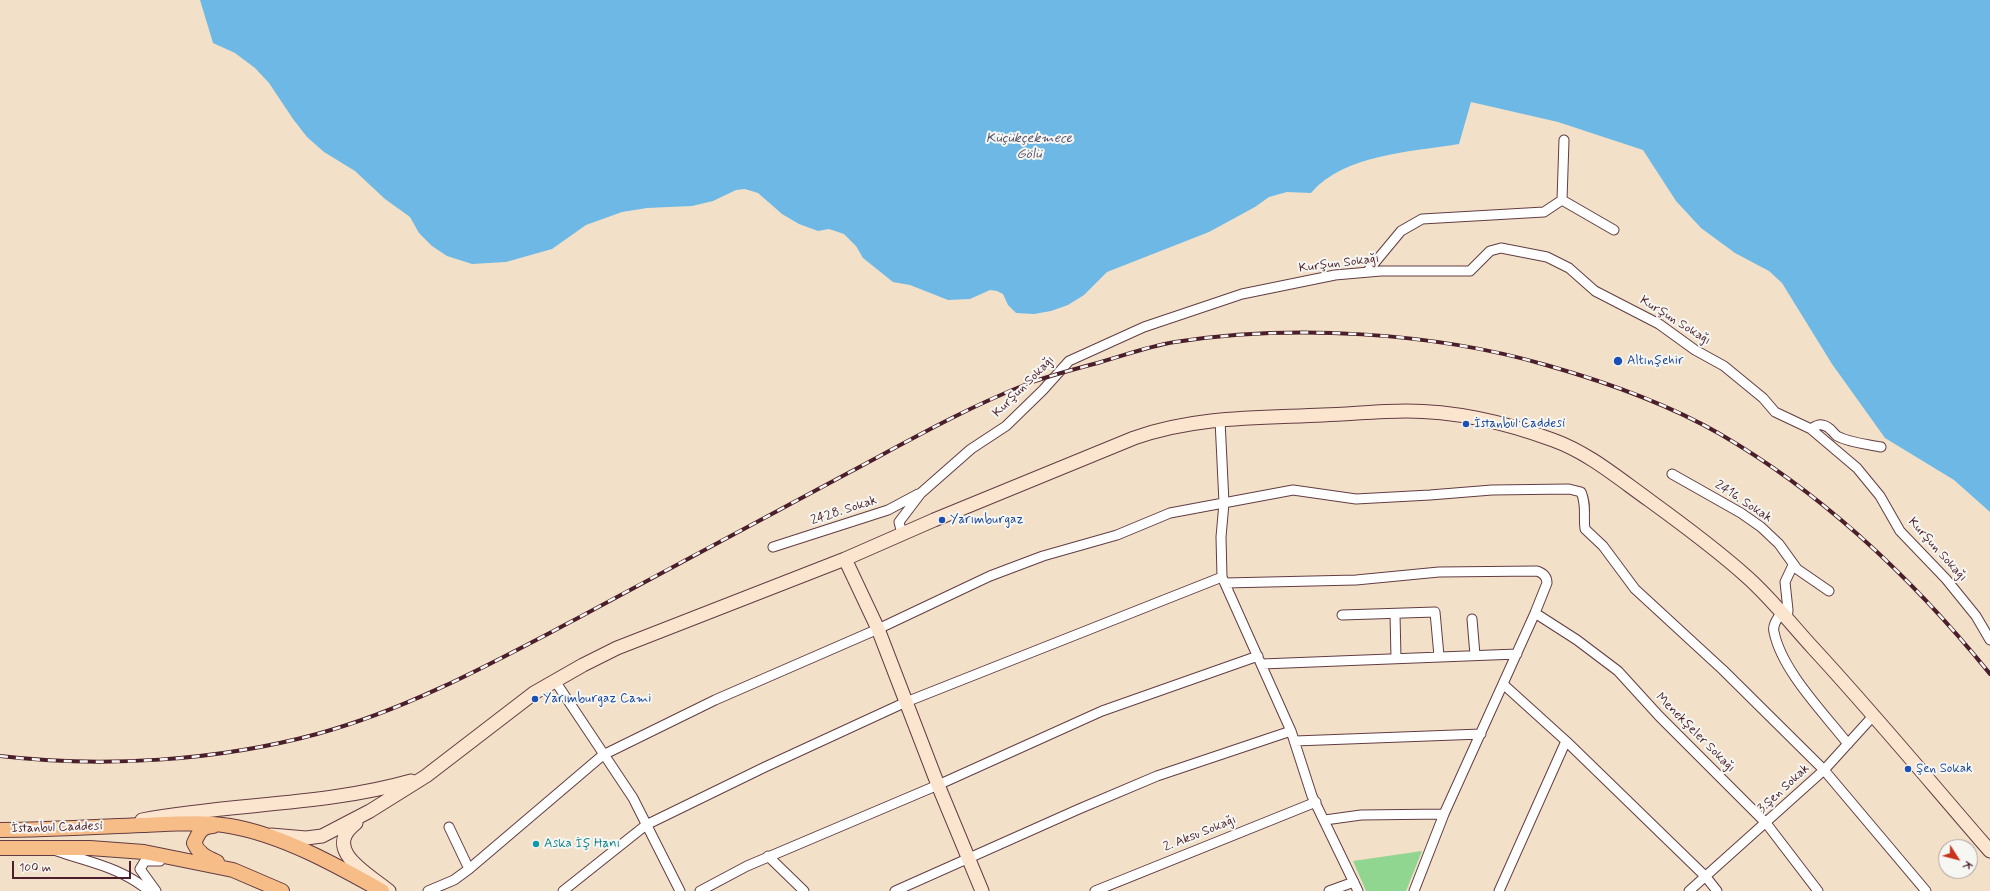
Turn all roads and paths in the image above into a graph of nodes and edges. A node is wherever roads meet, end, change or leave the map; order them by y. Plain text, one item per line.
1 (1564, 140) dead end
2 (1562, 200) junction
3 (1614, 230) dead end
4 (1367, 272) junction
5 (1220, 420) junction
6 (1811, 429) junction
7 (1881, 447) dead end
8 (1672, 474) dead end
9 (921, 493) junction
10 (1224, 503) junction
11 (902, 534) junction
12 (773, 547) dead end
13 (846, 559) junction
14 (1793, 565) junction
15 (1224, 580) junction
16 (1829, 591) dead end
17 (1535, 613) junction
18 (1395, 614) junction
19 (1342, 615) dead end
20 (1784, 616) junction
21 (1472, 619) dead end
22 (878, 629) junction
23 (1990, 640) edge
24 (1517, 654) junction
25 (1476, 655) junction
26 (1439, 656) junction
27 (1396, 658) junction
28 (1260, 660) junction
29 (555, 681) junction
30 (1503, 684) junction
31 (906, 702) junction
32 (1874, 714) junction
33 (1291, 731) junction
34 (1481, 734) junction
35 (1295, 741) junction
36 (1566, 741) junction
37 (1848, 744) junction
38 (603, 755) junction
39 (1824, 770) junction
40 (426, 776) junction
41 (938, 785) junction
42 (1316, 802) junction
43 (370, 811) junction
44 (1444, 814) junction
45 (1325, 820) junction
46 (1766, 823) junction
47 (646, 825) junction
48 (230, 826) junction
49 (115, 827) junction
50 (449, 827) dead end
51 (0, 830) edge
52 (257, 834) junction
53 (0, 848) edge
54 (48, 848) junction
55 (1990, 851) edge
56 (768, 856) junction
57 (970, 858) junction
58 (193, 862) junction
59 (469, 869) junction
60 (233, 870) junction
61 (1706, 877) junction
62 (1354, 882) junction
63 (149, 891) edge
64 (156, 891) edge
65 (282, 891) edge
66 (382, 891) edge
67 (389, 891) edge
68 (428, 891) edge
69 (563, 891) edge
70 (680, 891) edge
71 (700, 891) edge
72 (804, 891) edge
73 (895, 891) edge
74 (982, 891) edge
75 (1095, 891) edge
76 (1329, 891) edge
77 (1358, 891) edge
78 (1414, 891) edge
79 (1499, 891) edge
80 (1689, 891) edge
81 (1717, 891) edge
82 (1818, 891) edge
83 (1926, 891) edge

1 - 2 street
2 - 3 street
2 - 4 street
4 - 6 street, Kurşun Sokağı
4 - 9 street, Kurşun Sokağı
5 - 10 street
5 - 11 street
5 - 20 street
6 - 7 street, Kurşun Sokağı
6 - 23 street, Kurşun Sokağı
8 - 14 street, 2416. Sokak
9 - 11 street, Kurşun Sokağı
9 - 12 street, 2428. Sokak
10 - 15 street
10 - 22 street
10 - 39 street
11 - 13 street
13 - 22 street
13 - 29 street
14 - 16 street, 2416. Sokak
14 - 20 street
15 - 17 street
15 - 28 street
15 - 31 street
17 - 24 street
17 - 46 street, Menekşeler Sokağı
18 - 19 street
18 - 26 street
18 - 27 street
20 - 32 street
20 - 37 street
21 - 25 street
22 - 31 street
22 - 38 street
24 - 25 street
24 - 30 street
25 - 26 street
26 - 27 street
27 - 28 street
28 - 33 street
28 - 41 street
29 - 38 street
29 - 40 street
30 - 34 street
30 - 36 street
31 - 41 street
31 - 47 street
32 - 37 street, 3.Şen Sokak
32 - 55 street
33 - 35 street
33 - 57 street
34 - 35 street
34 - 44 street
35 - 42 street
36 - 61 street
36 - 79 street
37 - 39 street, 3.Şen Sokak
38 - 47 street
38 - 59 street
39 - 46 street, 3.Şen Sokak
39 - 83 street
40 - 43 street
40 - 49 street
41 - 56 street
41 - 57 street
42 - 45 street
42 - 75 street, 2. Aksu Sokağı
43 - 52 street
43 - 67 street
44 - 45 street
44 - 78 street
45 - 62 street
46 - 61 street, 3.Şen Sokak
46 - 82 street, Menekşeler Sokağı
47 - 69 street
47 - 70 street
48 - 49 main road, İstanbul Caddesi
48 - 52 main road
48 - 60 main road
49 - 51 main road, İstanbul Caddesi
50 - 59 street
52 - 66 main road
53 - 54 main road
54 - 58 main road
54 - 63 street
56 - 71 street
56 - 72 street
57 - 73 street
57 - 74 street
58 - 60 main road
58 - 64 street
59 - 68 street
60 - 65 main road
61 - 80 street, 3.Şen Sokak
61 - 81 street
62 - 76 street
62 - 77 street

